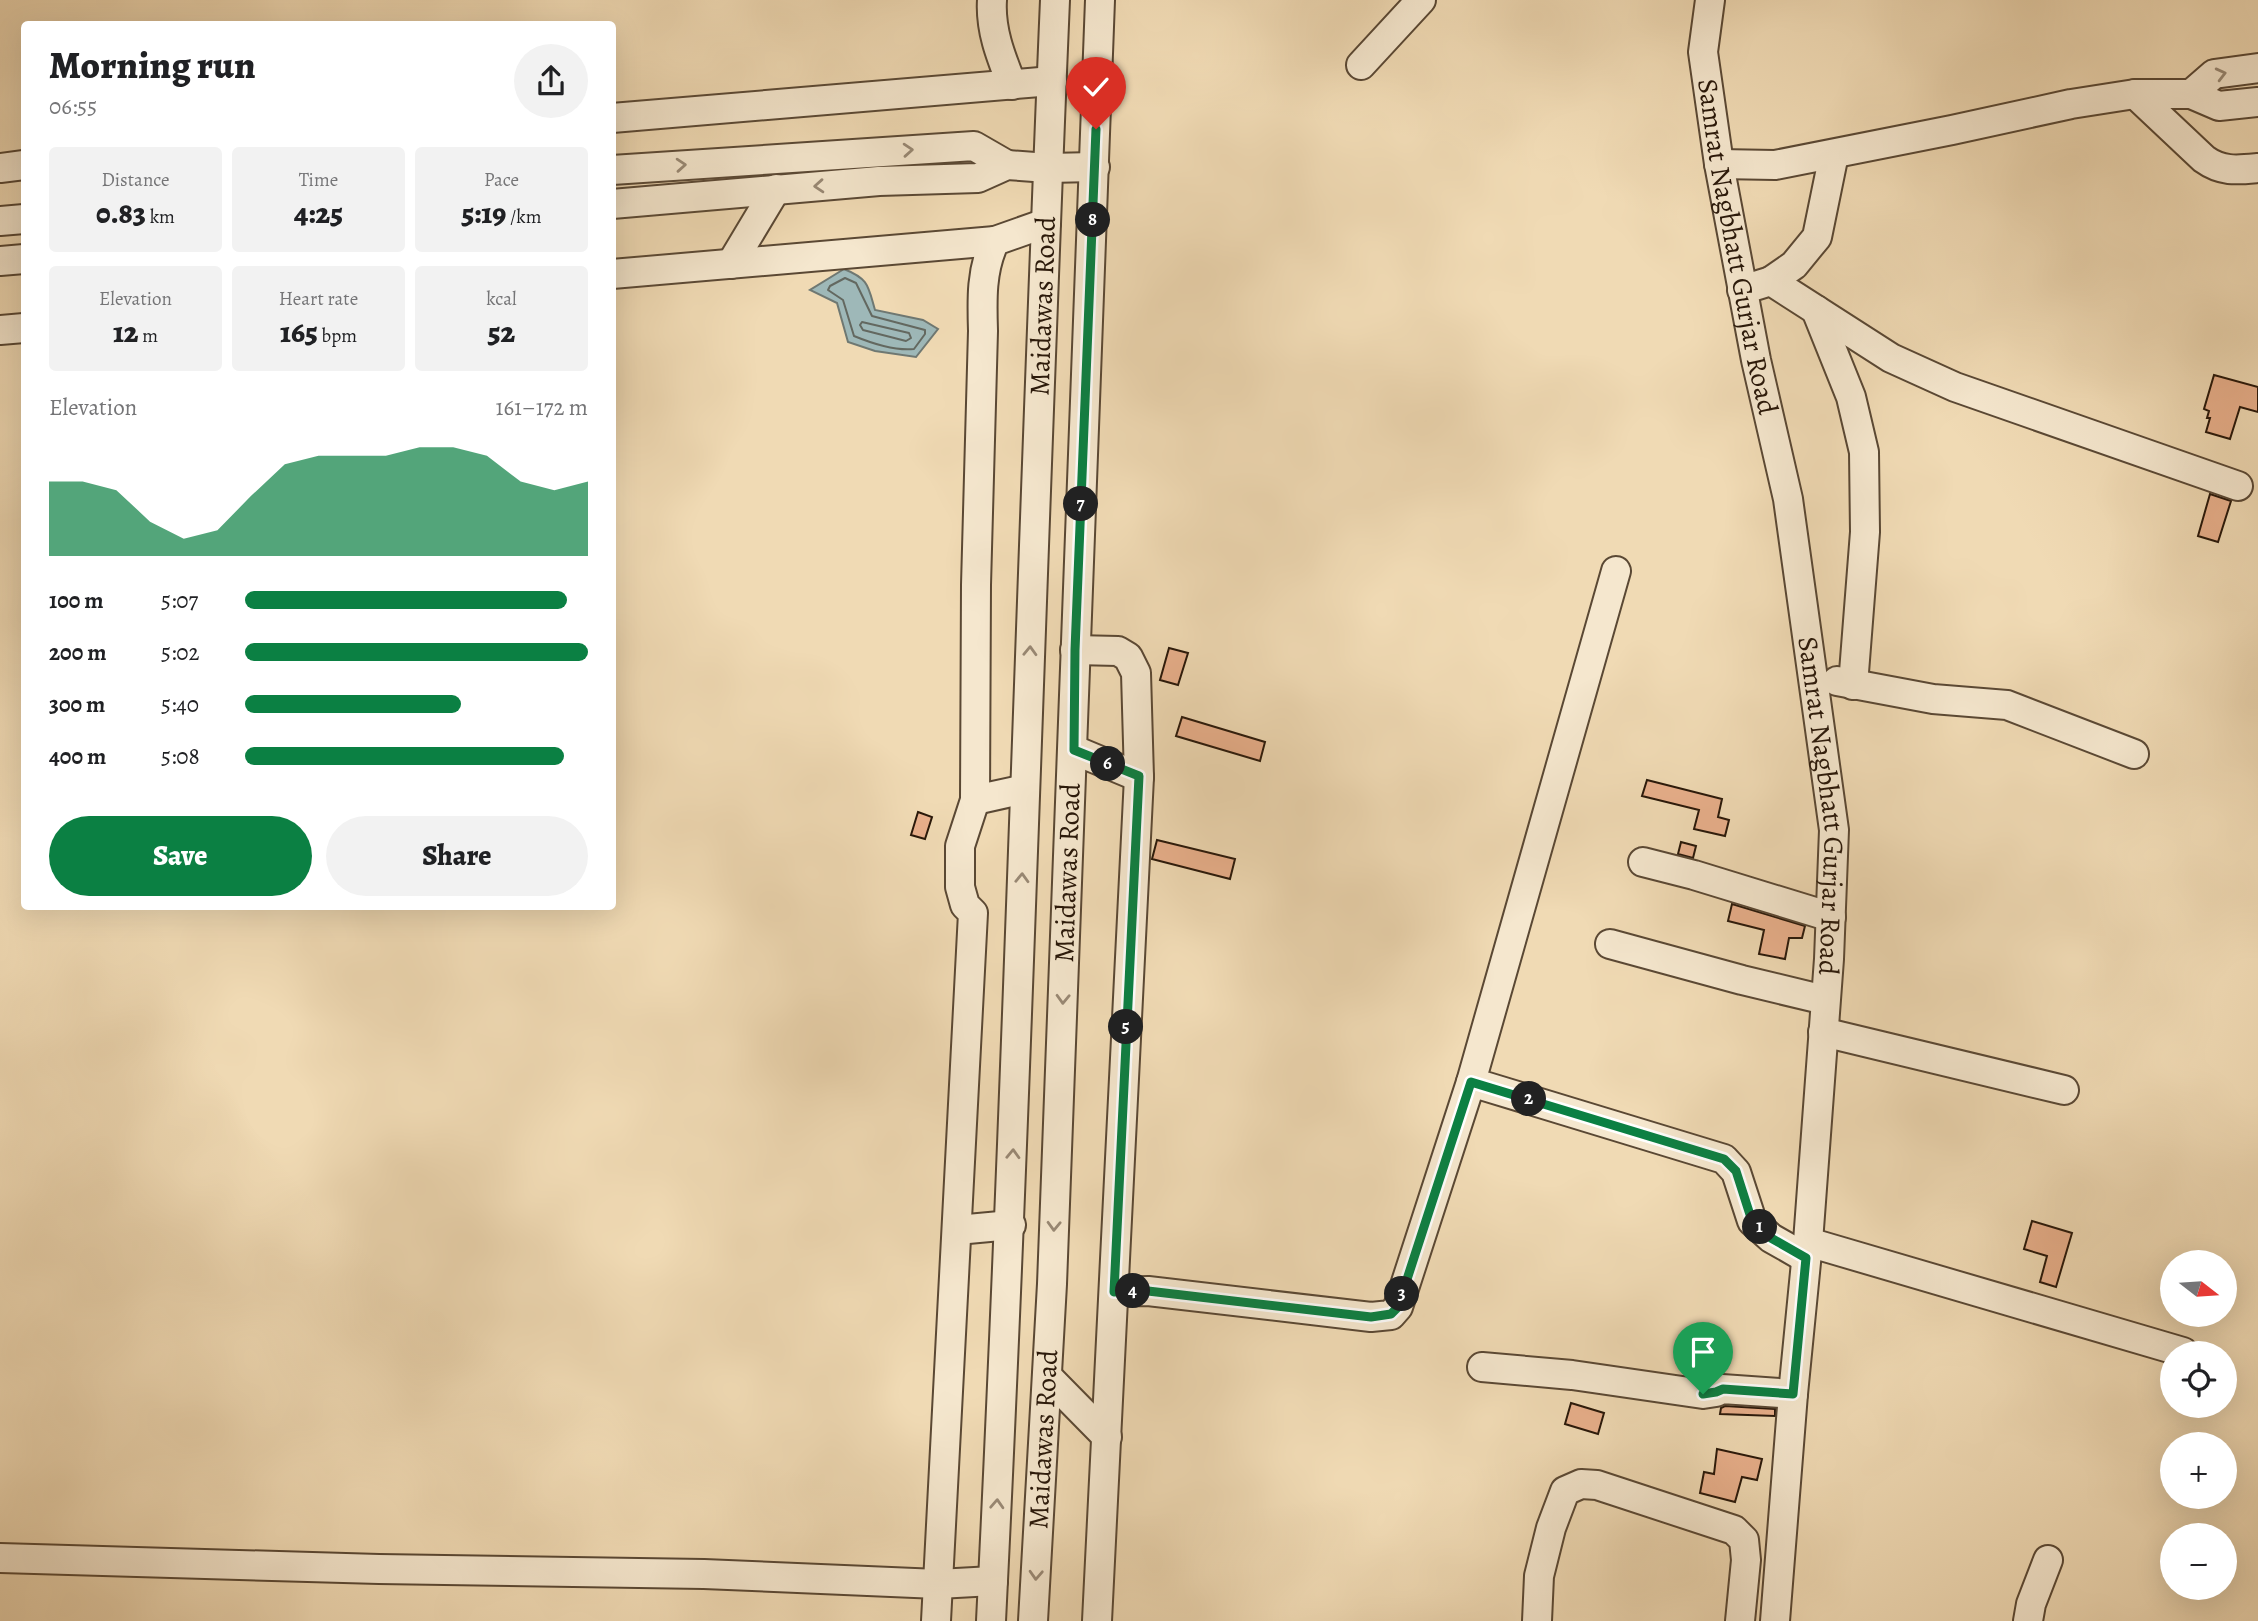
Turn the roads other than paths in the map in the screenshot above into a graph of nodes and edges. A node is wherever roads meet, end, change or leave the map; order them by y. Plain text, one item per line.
1 (992, 0) edge
2 (1055, 0) edge
3 (1100, 0) edge
4 (1421, 0) edge
5 (1710, 0) edge
6 (1361, 65) dead end
7 (2258, 68) edge
8 (1052, 81) junction
9 (1012, 85) junction
10 (2135, 94) junction
11 (2191, 94) junction
12 (2258, 102) edge
13 (616, 118) edge
14 (1834, 154) junction
15 (1719, 164) junction
16 (1007, 165) junction
17 (1095, 167) junction
18 (1048, 168) junction
19 (2258, 168) edge
20 (616, 170) edge
21 (776, 189) junction
22 (616, 204) edge
23 (21, 219) edge
24 (0, 221) edge
25 (1046, 223) junction
26 (995, 241) junction
27 (21, 259) edge
28 (0, 261) edge
29 (732, 264) junction
30 (616, 274) edge
31 (1771, 281) junction
32 (1742, 290) junction
33 (1816, 310) junction
34 (21, 328) edge
35 (0, 330) edge
36 (2238, 486) dead end
37 (1615, 571) dead end
38 (1075, 650) junction
39 (1812, 670) junction
40 (1853, 685) junction
41 (1074, 750) junction
42 (2134, 754) dead end
43 (1139, 776) junction
44 (1025, 789) junction
45 (975, 800) junction
46 (1643, 862) dead end
47 (973, 913) junction
48 (1831, 916) junction
49 (1021, 934) junction
50 (1610, 944) dead end
51 (1825, 1000) junction
52 (1823, 1032) junction
53 (1471, 1082) junction
54 (2064, 1090) dead end
55 (1011, 1225) junction
56 (957, 1230) junction
57 (1807, 1250) junction
58 (1114, 1292) junction
59 (2160, 1346) edge
60 (1482, 1367) dead end
61 (1047, 1376) junction
62 (1793, 1394) junction
63 (1107, 1437) junction
64 (0, 1558) edge
65 (2048, 1560) dead end
66 (993, 1581) junction
67 (938, 1584) junction
68 (936, 1621) edge
69 (992, 1621) edge
70 (1033, 1621) edge
71 (1097, 1621) edge
72 (1537, 1621) edge
73 (1740, 1621) edge
74 (1775, 1621) edge
75 (2028, 1621) edge

1 - 9 street
2 - 8 street, Maidawas Road
3 - 17 street, Maidawas Road
4 - 6 street
5 - 15 street, Samrat Nagbhatt Gurjar Road
11 -> 7 street
8 - 9 street
8 - 18 street, Maidawas Road
9 - 13 street
10 - 11 street
10 - 14 street
10 - 19 street
11 - 12 street
14 - 15 street
14 - 31 street
15 - 32 street, Samrat Nagbhatt Gurjar Road
16 - 18 street
20 -> 16 street
16 -> 21 street
17 - 18 street
17 - 38 street, Maidawas Road
18 - 25 street, Maidawas Road
21 - 22 street
21 - 29 street
23 - 24 street
25 - 26 street
44 -> 25 street, Maidawas Road
26 - 29 street
26 - 45 street
27 - 28 street
29 - 30 street
31 - 32 street
31 - 33 street
32 - 39 street, Samrat Nagbhatt Gurjar Road
33 - 36 street
33 - 40 street
34 - 35 street
37 - 53 street
38 - 41 street, Maidawas Road
38 - 43 street
39 - 40 street
39 - 48 street, Samrat Nagbhatt Gurjar Road
40 - 42 street
41 - 43 street
41 -> 61 street, Maidawas Road
43 - 58 street
44 - 45 street
49 -> 44 street, Maidawas Road
45 - 47 street
46 - 48 street
47 - 49 street
47 - 56 street
48 - 51 street, Samrat Nagbhatt Gurjar Road
55 -> 49 street, Maidawas Road
50 - 51 street
51 - 52 street, Samrat Nagbhatt Gurjar Road
52 - 54 street
52 - 57 street, Samrat Nagbhatt Gurjar Road
53 - 57 street
53 - 58 street
55 - 56 street
66 -> 55 street, Maidawas Road
56 - 67 street
57 - 59 street
57 - 62 street, Samrat Nagbhatt Gurjar Road
58 - 63 street
60 - 62 street
61 - 63 street
61 -> 70 street, Maidawas Road
62 - 74 street, Samrat Nagbhatt Gurjar Road
63 - 71 street
64 - 67 street
65 - 75 street
66 - 67 street
66 - 69 street, Maidawas Road
67 - 68 street
72 - 73 street

